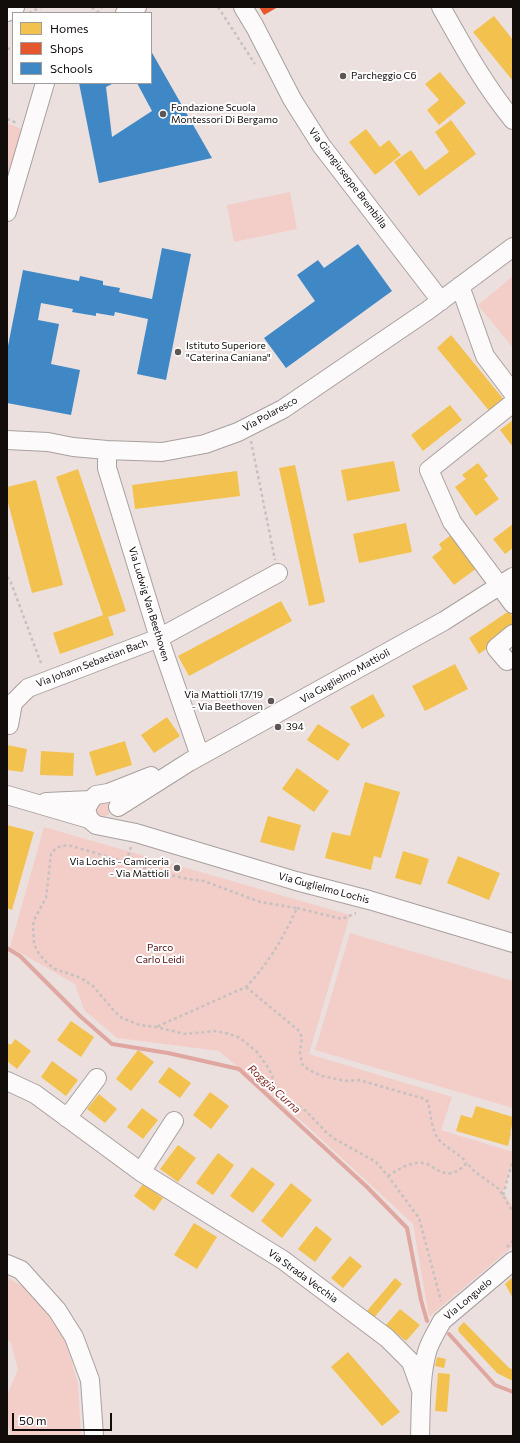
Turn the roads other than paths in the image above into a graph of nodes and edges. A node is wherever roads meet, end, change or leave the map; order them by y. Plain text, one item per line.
1 (13, 7) edge
2 (137, 7) edge
3 (243, 7) edge
4 (441, 7) edge
5 (7, 10) edge
6 (127, 12) edge
7 (45, 84) edge
8 (509, 110) edge
9 (7, 212) edge
10 (513, 247) edge
11 (460, 286) junction
12 (441, 301) junction
13 (513, 393) edge
14 (513, 403) edge
15 (7, 440) edge
16 (107, 450) junction
17 (278, 572) road end
18 (506, 582) edge
19 (513, 604) edge
20 (513, 634) edge
21 (159, 638) junction
22 (511, 661) edge
23 (9, 725) dead end
24 (195, 759) junction
25 (7, 795) edge
26 (91, 800) junction
27 (32, 802) junction
28 (115, 805) junction
29 (89, 819) junction
30 (106, 827) junction
31 (136, 833) junction
32 (513, 943) edge
33 (97, 1078) dead end
34 (7, 1081) edge
35 (67, 1118) junction
36 (174, 1121) dead end
37 (141, 1172) junction
38 (513, 1261) edge
39 (7, 1264) edge
40 (421, 1390) junction
41 (94, 1436) edge
42 (420, 1436) edge

1 - 5 main road
2 - 6 street
3 - 12 street, Via Giangiuseppe Brembilla
4 - 8 street
7 - 9 street
10 - 11 street, Via Polaresco
11 - 12 street, Via Polaresco
11 - 13 street
12 - 16 street, Via Polaresco
14 - 18 street
15 - 16 street, Via Polaresco
16 - 21 street, Via Ludwig Van Beethoven
17 - 21 street, Via Johann Sebastian Bach
18 - 19 street
18 - 24 street, Via Guglielmo Mattioli
20 - 22 street
21 - 23 street, Via Johann Sebastian Bach
21 - 24 street, Via Ludwig Van Beethoven
24 - 28 street, Via Guglielmo Mattioli
25 - 27 street, Via Guglielmo Lochis
26 - 27 street, Via Guglielmo Mattioli
26 - 28 street, Via Guglielmo Mattioli
26 - 29 street
27 - 29 street, Via Guglielmo Lochis
28 - 30 street, Via Guglielmo Mattioli
28 - 31 street
29 - 30 street, Via Guglielmo Lochis
30 - 31 street, Via Guglielmo Lochis
31 - 32 street, Via Guglielmo Lochis
33 - 35 street
34 - 35 street, Via Strada Vecchia
35 - 37 street, Via Strada Vecchia
36 - 37 street
37 - 40 street, Via Strada Vecchia
38 - 40 street, Via Longuelo
39 - 41 street
40 - 42 street

